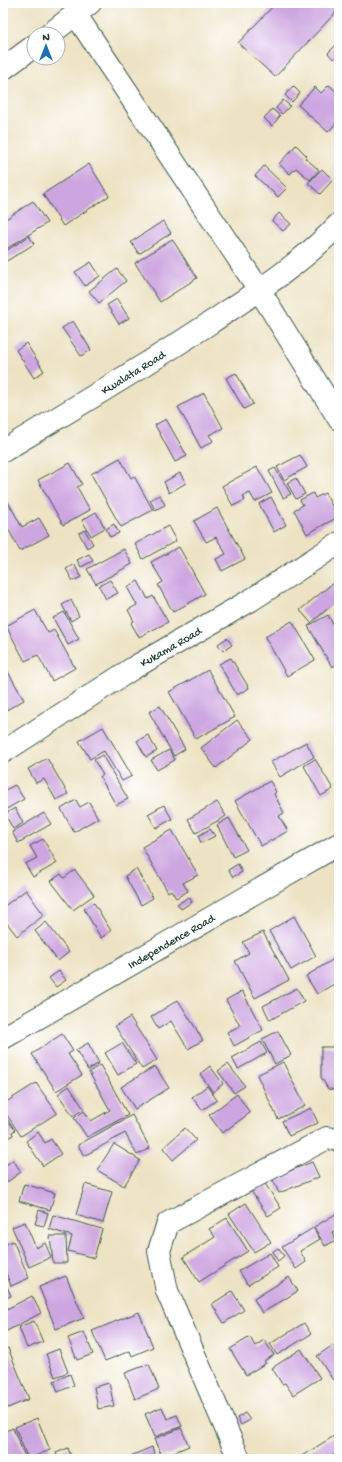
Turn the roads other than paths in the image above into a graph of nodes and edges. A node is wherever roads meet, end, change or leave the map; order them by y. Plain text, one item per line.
1 (83, 9) edge
2 (61, 26) edge
3 (26, 52) edge
4 (3, 69) edge
5 (339, 224) edge
6 (260, 291) junction
7 (339, 419) edge
8 (3, 451) edge
9 (339, 543) edge
10 (3, 752) edge
11 (339, 844) edge
12 (3, 1038) edge
13 (339, 1140) edge
14 (239, 1459) edge

1 - 2 street
1 - 6 street
3 - 4 street
5 - 6 street, Kwalata Road
6 - 7 street
6 - 8 street, Kwalata Road
9 - 10 street, Kukama Road
11 - 12 street, Independence Road
13 - 14 street

